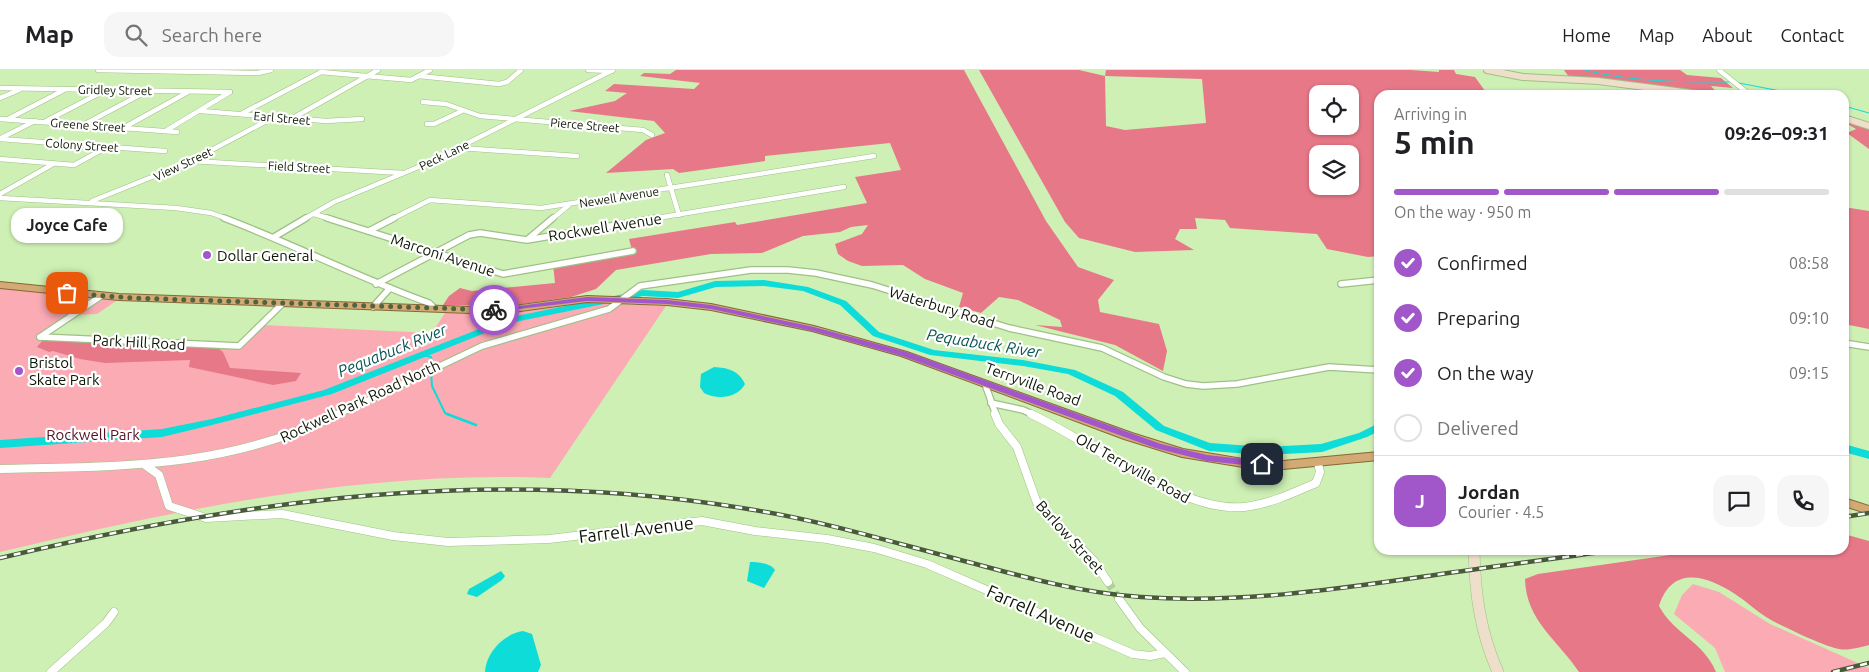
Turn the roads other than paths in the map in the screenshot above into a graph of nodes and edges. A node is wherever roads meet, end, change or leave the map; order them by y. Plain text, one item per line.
1 (98, 70) edge
2 (271, 70) edge
3 (378, 70) edge
4 (430, 70) edge
5 (521, 70) edge
6 (588, 70) edge
7 (1487, 70) edge
8 (1719, 70) edge
9 (110, 71) edge
10 (151, 71) edge
11 (323, 71) edge
12 (612, 71) edge
13 (367, 76) junction
14 (419, 76) junction
15 (0, 88) edge
16 (22, 89) junction
17 (64, 89) junction
18 (106, 90) junction
19 (1665, 90) edge
20 (1744, 90) edge
21 (147, 91) junction
22 (189, 92) junction
23 (0, 98) edge
24 (422, 102) dead end
25 (201, 111) junction
26 (462, 111) junction
27 (240, 114) junction
28 (274, 117) junction
29 (291, 118) junction
30 (0, 119) edge
31 (7, 119) junction
32 (362, 119) dead end
33 (517, 119) junction
34 (1849, 120) edge
35 (35, 121) junction
36 (45, 122) junction
37 (84, 124) junction
38 (428, 124) dead end
39 (1869, 126) edge
40 (124, 128) junction
41 (166, 131) junction
42 (177, 132) dead end
43 (652, 135) dead end
44 (0, 139) edge
45 (106, 147) junction
46 (459, 148) junction
47 (165, 151) dead end
48 (577, 156) dead end
49 (874, 156) dead end
50 (0, 159) edge
51 (192, 161) junction
52 (54, 164) junction
53 (405, 173) junction
54 (667, 176) dead end
55 (844, 187) dead end
56 (672, 189) junction
57 (0, 196) edge
58 (89, 203) junction
59 (569, 205) junction
60 (314, 214) junction
61 (679, 215) junction
62 (369, 231) junction
63 (274, 238) junction
64 (527, 240) junction
65 (633, 251) dead end
66 (434, 254) junction
67 (1374, 281) edge
68 (376, 284) junction
69 (1341, 284) dead end
70 (0, 285) edge
71 (390, 288) junction
72 (102, 296) junction
73 (622, 299) junction
74 (282, 303) junction
75 (373, 307) junction
76 (434, 308) junction
77 (1849, 344) edge
78 (1869, 347) edge
79 (1374, 370) edge
80 (985, 384) junction
81 (991, 403) junction
82 (1374, 457) edge
83 (1318, 464) junction
84 (145, 465) junction
85 (0, 470) edge
86 (1849, 504) edge
87 (1869, 510) edge
88 (1474, 555) edge
89 (1108, 582) tunnel mouth
90 (1119, 599) tunnel mouth
91 (114, 612) dead end
92 (1166, 653) junction
93 (51, 672) edge
94 (1185, 672) edge
95 (1498, 672) edge

1 - 9 street
2 - 10 street
3 - 13 street
4 - 14 street
5 - 14 street
6 - 12 street
7 - 19 main road
8 - 20 street
9 - 10 street
11 - 13 street
11 - 27 street
12 - 33 street, Peck Lane
13 - 14 street
13 - 29 street
15 - 16 street, Gridley Street
16 - 17 street, Gridley Street
16 - 23 street
17 - 18 street, Gridley Street
17 - 31 street
18 - 21 street, Gridley Street
18 - 36 street
21 - 22 street, Gridley Street
21 - 37 street
22 - 25 street, Gridley Street
22 - 40 street
24 - 26 street, Pierce Street
25 - 27 street, Earl Street
25 - 41 street
26 - 33 street, Pierce Street
26 - 38 street
27 - 28 street, Earl Street
28 - 29 street, Earl Street
28 - 51 street, View Street
29 - 32 street, Earl Street
30 - 31 street, Greene Street
31 - 35 street, Greene Street
33 - 43 street, Pierce Street
33 - 46 street, Peck Lane
34 - 39 main road
35 - 36 street, Greene Street
35 - 44 street
36 - 37 street, Greene Street
37 - 40 street, Greene Street
40 - 41 street, Greene Street
41 - 42 street, Greene Street
44 - 45 street, Colony Street
45 - 47 street, Colony Street
45 - 52 street
46 - 48 street
46 - 53 street, Peck Lane
49 - 56 street, Newell Avenue
50 - 52 street
51 - 53 street, Field Street
51 - 58 street, View Street
52 - 57 street
53 - 60 street, Peck Lane
54 - 56 street
55 - 61 street, Rockwell Avenue
56 - 59 street, Newell Avenue
56 - 61 street
57 - 58 street
58 - 63 street
59 - 62 street, Newell Avenue
59 - 64 street
60 - 62 street, Marconi Avenue
60 - 63 street, Peck Lane
61 - 64 street, Rockwell Avenue
62 - 66 street, Marconi Avenue
63 - 68 street
64 - 66 street, Rockwell Avenue
65 - 66 street, Marconi Avenue
66 - 68 street, Rockwell Avenue
67 - 69 street
68 - 71 street
70 - 72 highway, Terryville Road
71 - 75 street
71 - 76 street
72 - 74 highway, Terryville Road
72 - 74 street, Park Hill Road
73 - 76 highway, Terryville Road
73 - 79 street, Waterbury Road
73 - 80 highway, Terryville Road
73 - 84 street, Rockwell Park Road North
74 - 75 highway, Terryville Road
75 - 76 highway, Terryville Road
77 - 78 street
80 - 81 street, Barlow Street
80 - 83 highway, Terryville Road
81 - 83 street, Old Terryville Road
81 - 89 street, Barlow Street
82 - 83 highway, Terryville Road
84 - 85 street, Rockwell Park Road North
84 - 92 street, Farrell Avenue
86 - 87 highway
88 - 95 main road
90 - 92 street
91 - 93 street
92 - 94 street

